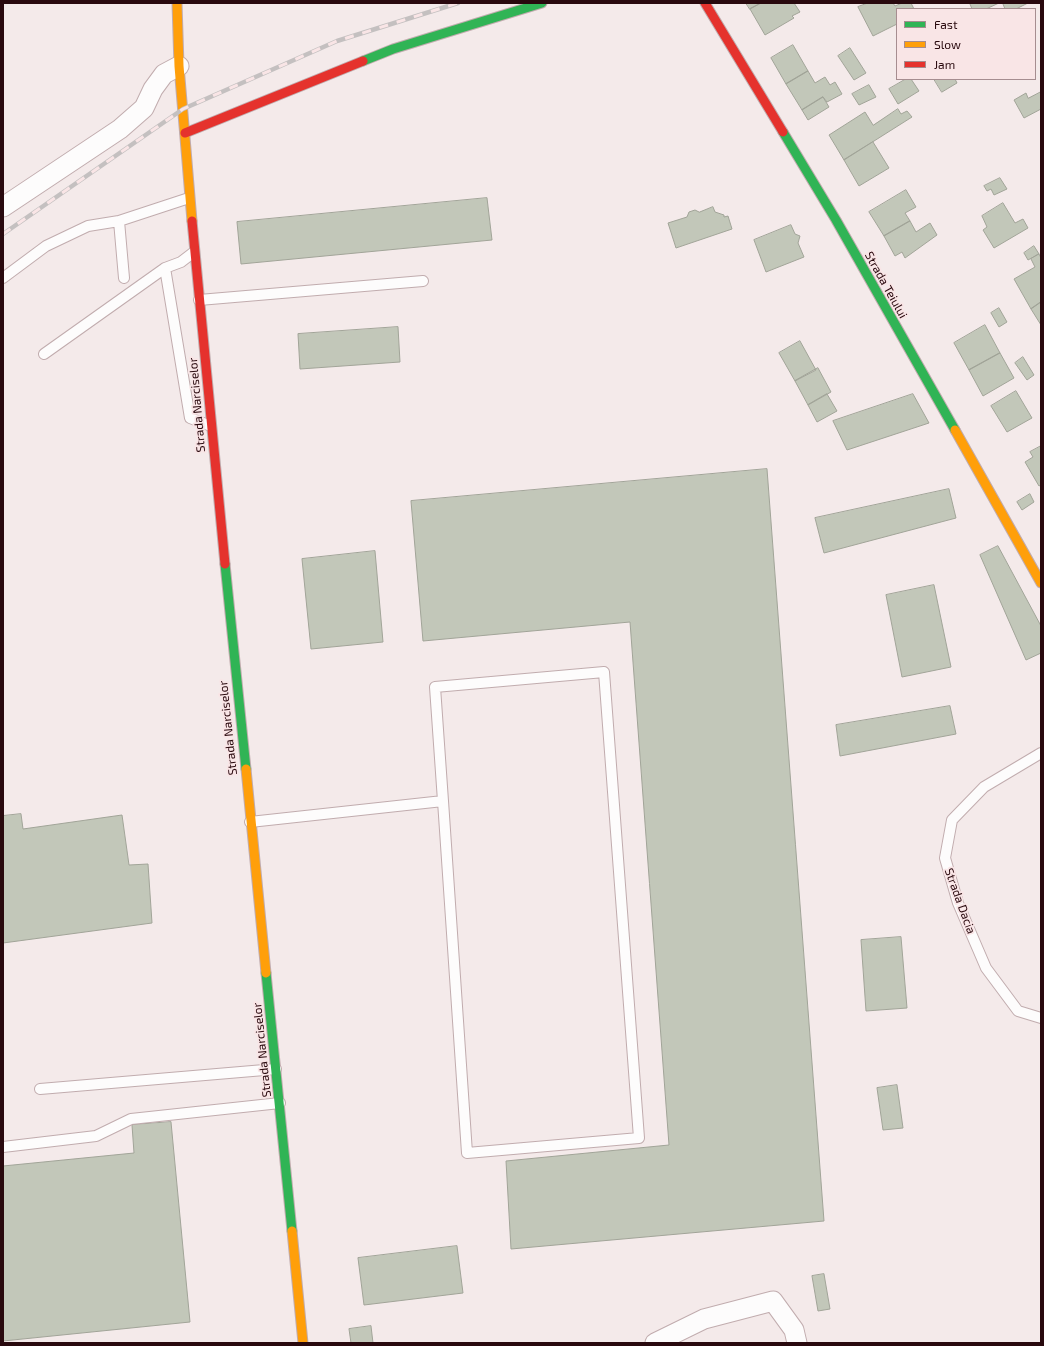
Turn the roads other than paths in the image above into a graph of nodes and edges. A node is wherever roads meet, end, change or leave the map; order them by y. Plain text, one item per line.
1 (177, 3) edge
2 (542, 3) edge
3 (705, 3) edge
4 (179, 66) junction
5 (185, 133) junction
6 (189, 198) junction
7 (3, 206) edge
8 (119, 221) junction
9 (194, 252) junction
10 (165, 268) junction
11 (3, 278) edge
12 (124, 278) dead end
13 (423, 281) dead end
14 (199, 300) junction
15 (44, 354) dead end
16 (211, 426) junction
17 (1041, 583) edge
18 (1041, 753) edge
19 (443, 800) junction
20 (250, 822) junction
21 (1041, 1018) edge
22 (276, 1070) junction
23 (40, 1089) dead end
24 (280, 1103) junction
25 (3, 1147) edge
26 (303, 1343) edge
27 (654, 1343) edge
28 (797, 1343) edge

1 - 4 main road, Strada Narciselor
2 - 5 main road
3 - 17 main road, Strada Teiului
4 - 5 main road, Strada Narciselor
4 - 7 street
5 - 6 main road, Strada Narciselor
6 - 8 lane
6 - 9 main road, Strada Narciselor
8 - 11 lane
8 - 12 lane
9 - 10 lane
9 - 14 main road, Strada Narciselor
10 - 15 lane
10 - 16 lane
13 - 14 lane
14 - 16 main road, Strada Narciselor
16 - 20 main road, Strada Narciselor
18 - 21 lane, Strada Dacia
19 - 19 lane
19 - 20 lane
20 - 22 main road, Strada Narciselor
22 - 23 lane
22 - 24 main road, Strada Narciselor
24 - 25 lane
24 - 26 main road, Strada Narciselor
27 - 28 street

